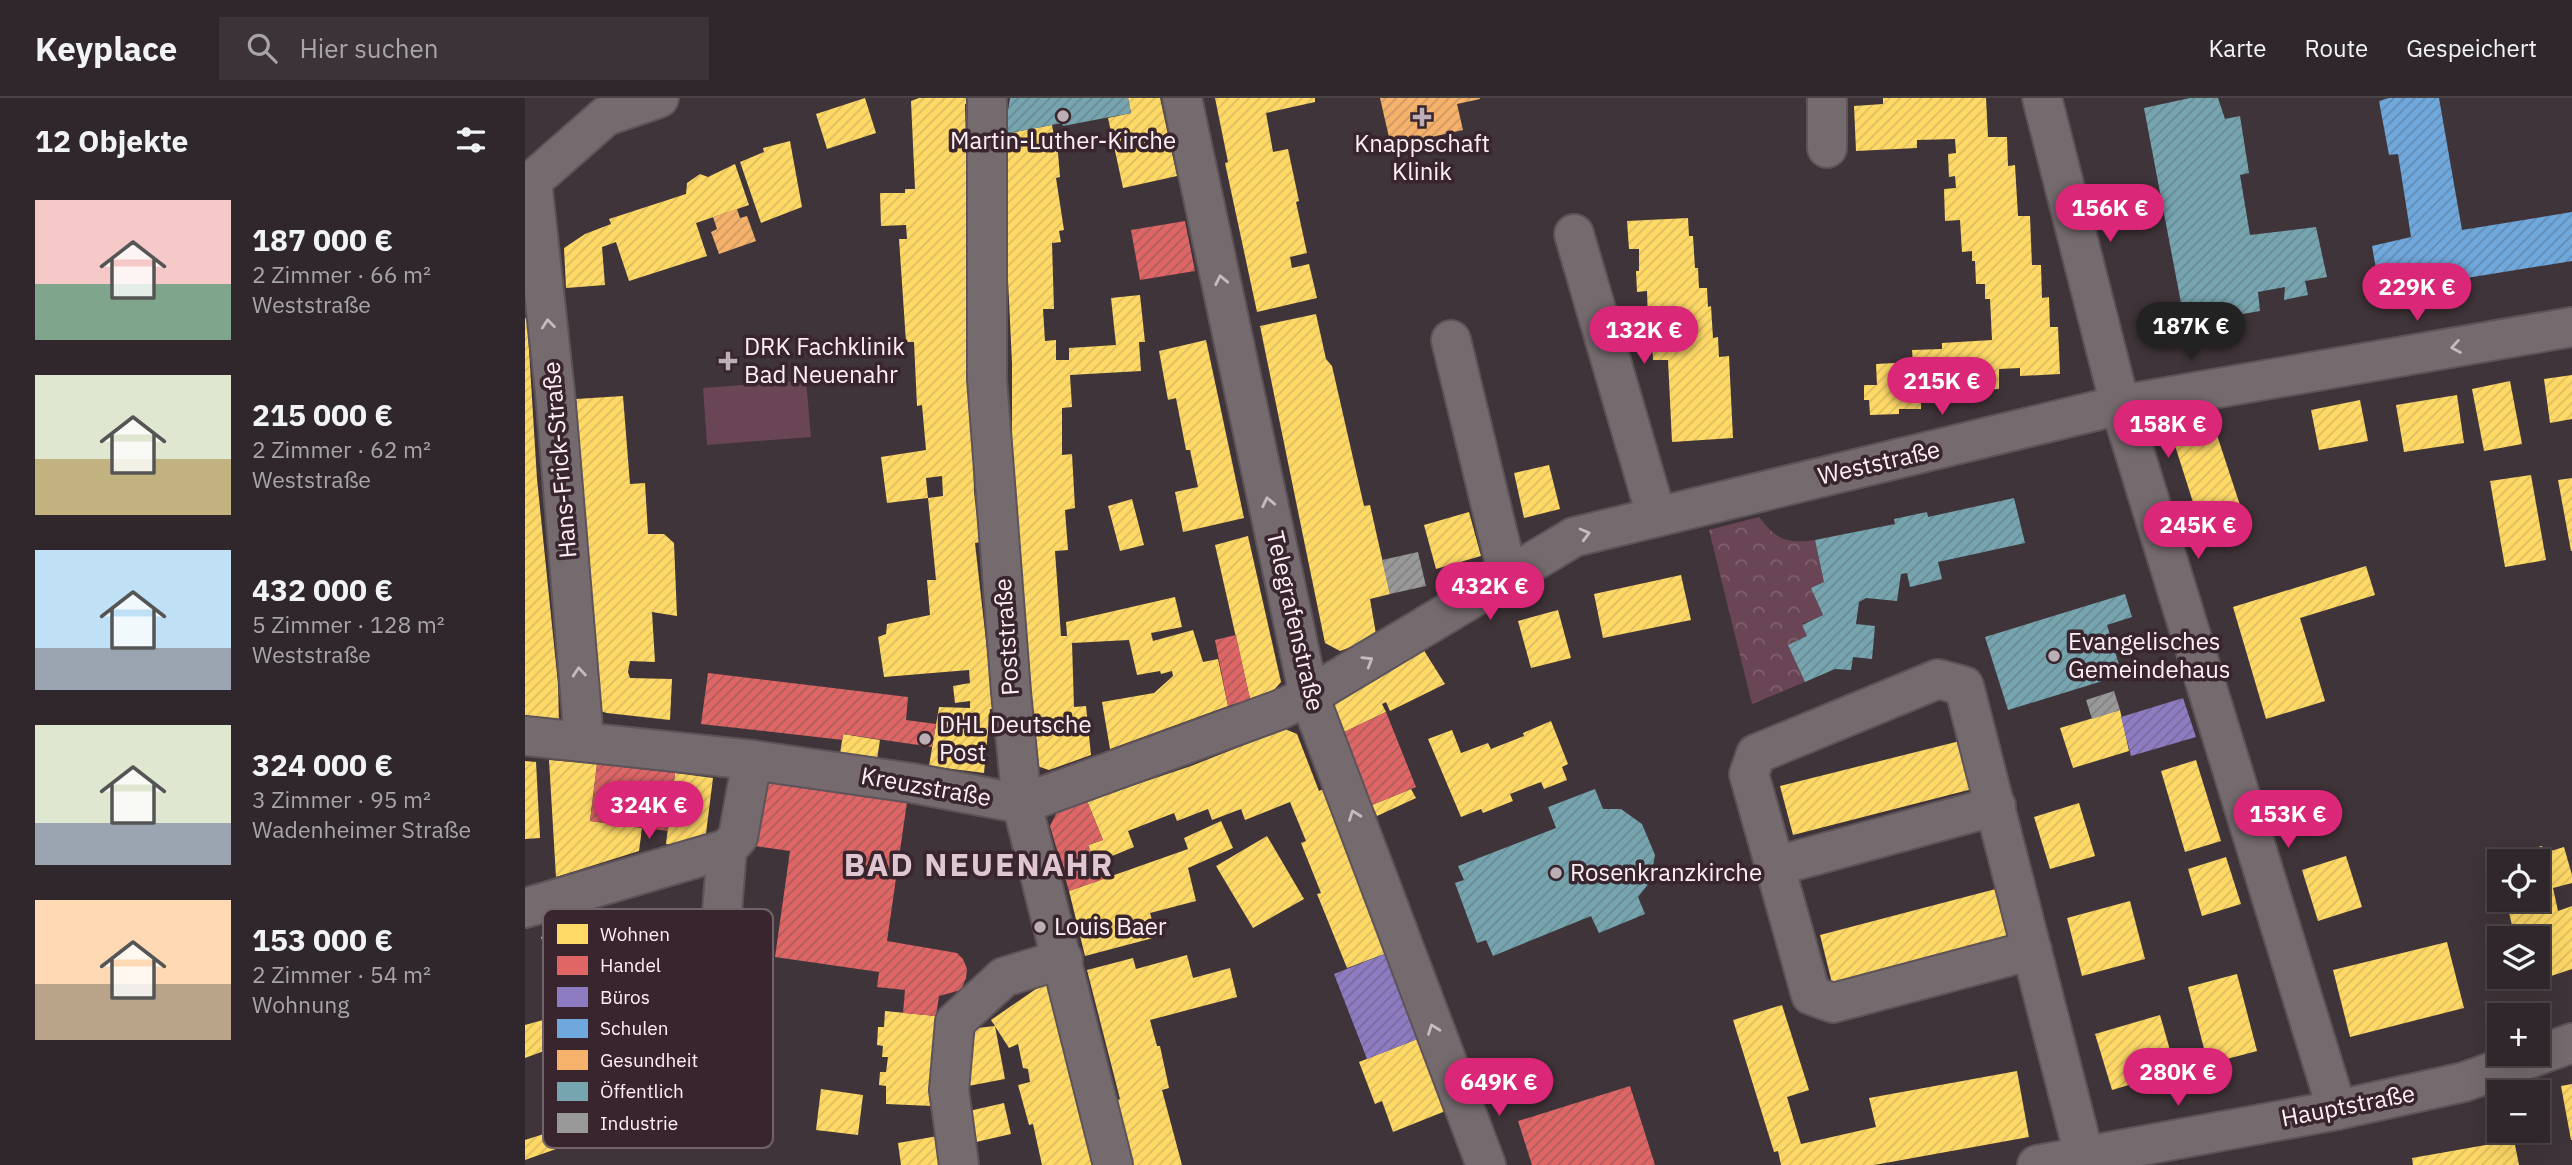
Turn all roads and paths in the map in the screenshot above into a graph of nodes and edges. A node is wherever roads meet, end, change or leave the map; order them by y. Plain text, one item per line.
1 (659, 98) edge
2 (988, 98) edge
3 (1182, 98) edge
4 (1827, 98) edge
5 (2042, 98) edge
6 (1827, 148) dead end
7 (528, 182) edge
8 (1574, 234) dead end
9 (2572, 327) edge
10 (1451, 340) dead end
11 (2120, 405) junction
12 (1656, 515) junction
13 (1509, 576) junction
14 (1309, 696) junction
15 (525, 736) edge
16 (584, 740) junction
17 (752, 760) junction
18 (1022, 804) junction
19 (1996, 806) junction
20 (727, 849) junction
21 (1776, 866) junction
22 (525, 908) edge
23 (722, 909) edge
24 (2032, 950) junction
25 (1063, 958) junction
26 (2572, 1043) edge
27 (2337, 1110) junction
28 (2084, 1155) junction
29 (959, 1165) edge
30 (1112, 1165) edge
31 (1486, 1165) edge
32 (2037, 1165) edge

1 - 7 street
2 - 18 street, Poststraße
14 -> 3 street, Telegrafenstraße
4 - 6 street
5 - 11 street
16 -> 7 street, Hans-Frick-Straße
8 - 12 street
9 -> 11 street, Weststraße
10 - 13 street
11 - 12 street, Weststraße
11 - 27 street
13 -> 12 street, Weststraße
14 -> 13 street, Weststraße
14 - 18 street, Kreuzstraße
31 -> 14 street, Telegrafenstraße
15 - 16 street, Kreuzstraße
16 - 17 street, Kreuzstraße
17 - 18 street, Kreuzstraße
17 - 20 street
18 - 25 street, Poststraße
19 - 21 street
19 - 21 street
19 - 24 street
20 - 22 street
20 - 23 street
21 - 24 street
24 - 28 street
25 - 29 street
25 - 30 street, Poststraße
26 - 27 street, Hauptstraße
27 - 28 street, Hauptstraße
28 - 32 street, Hauptstraße

